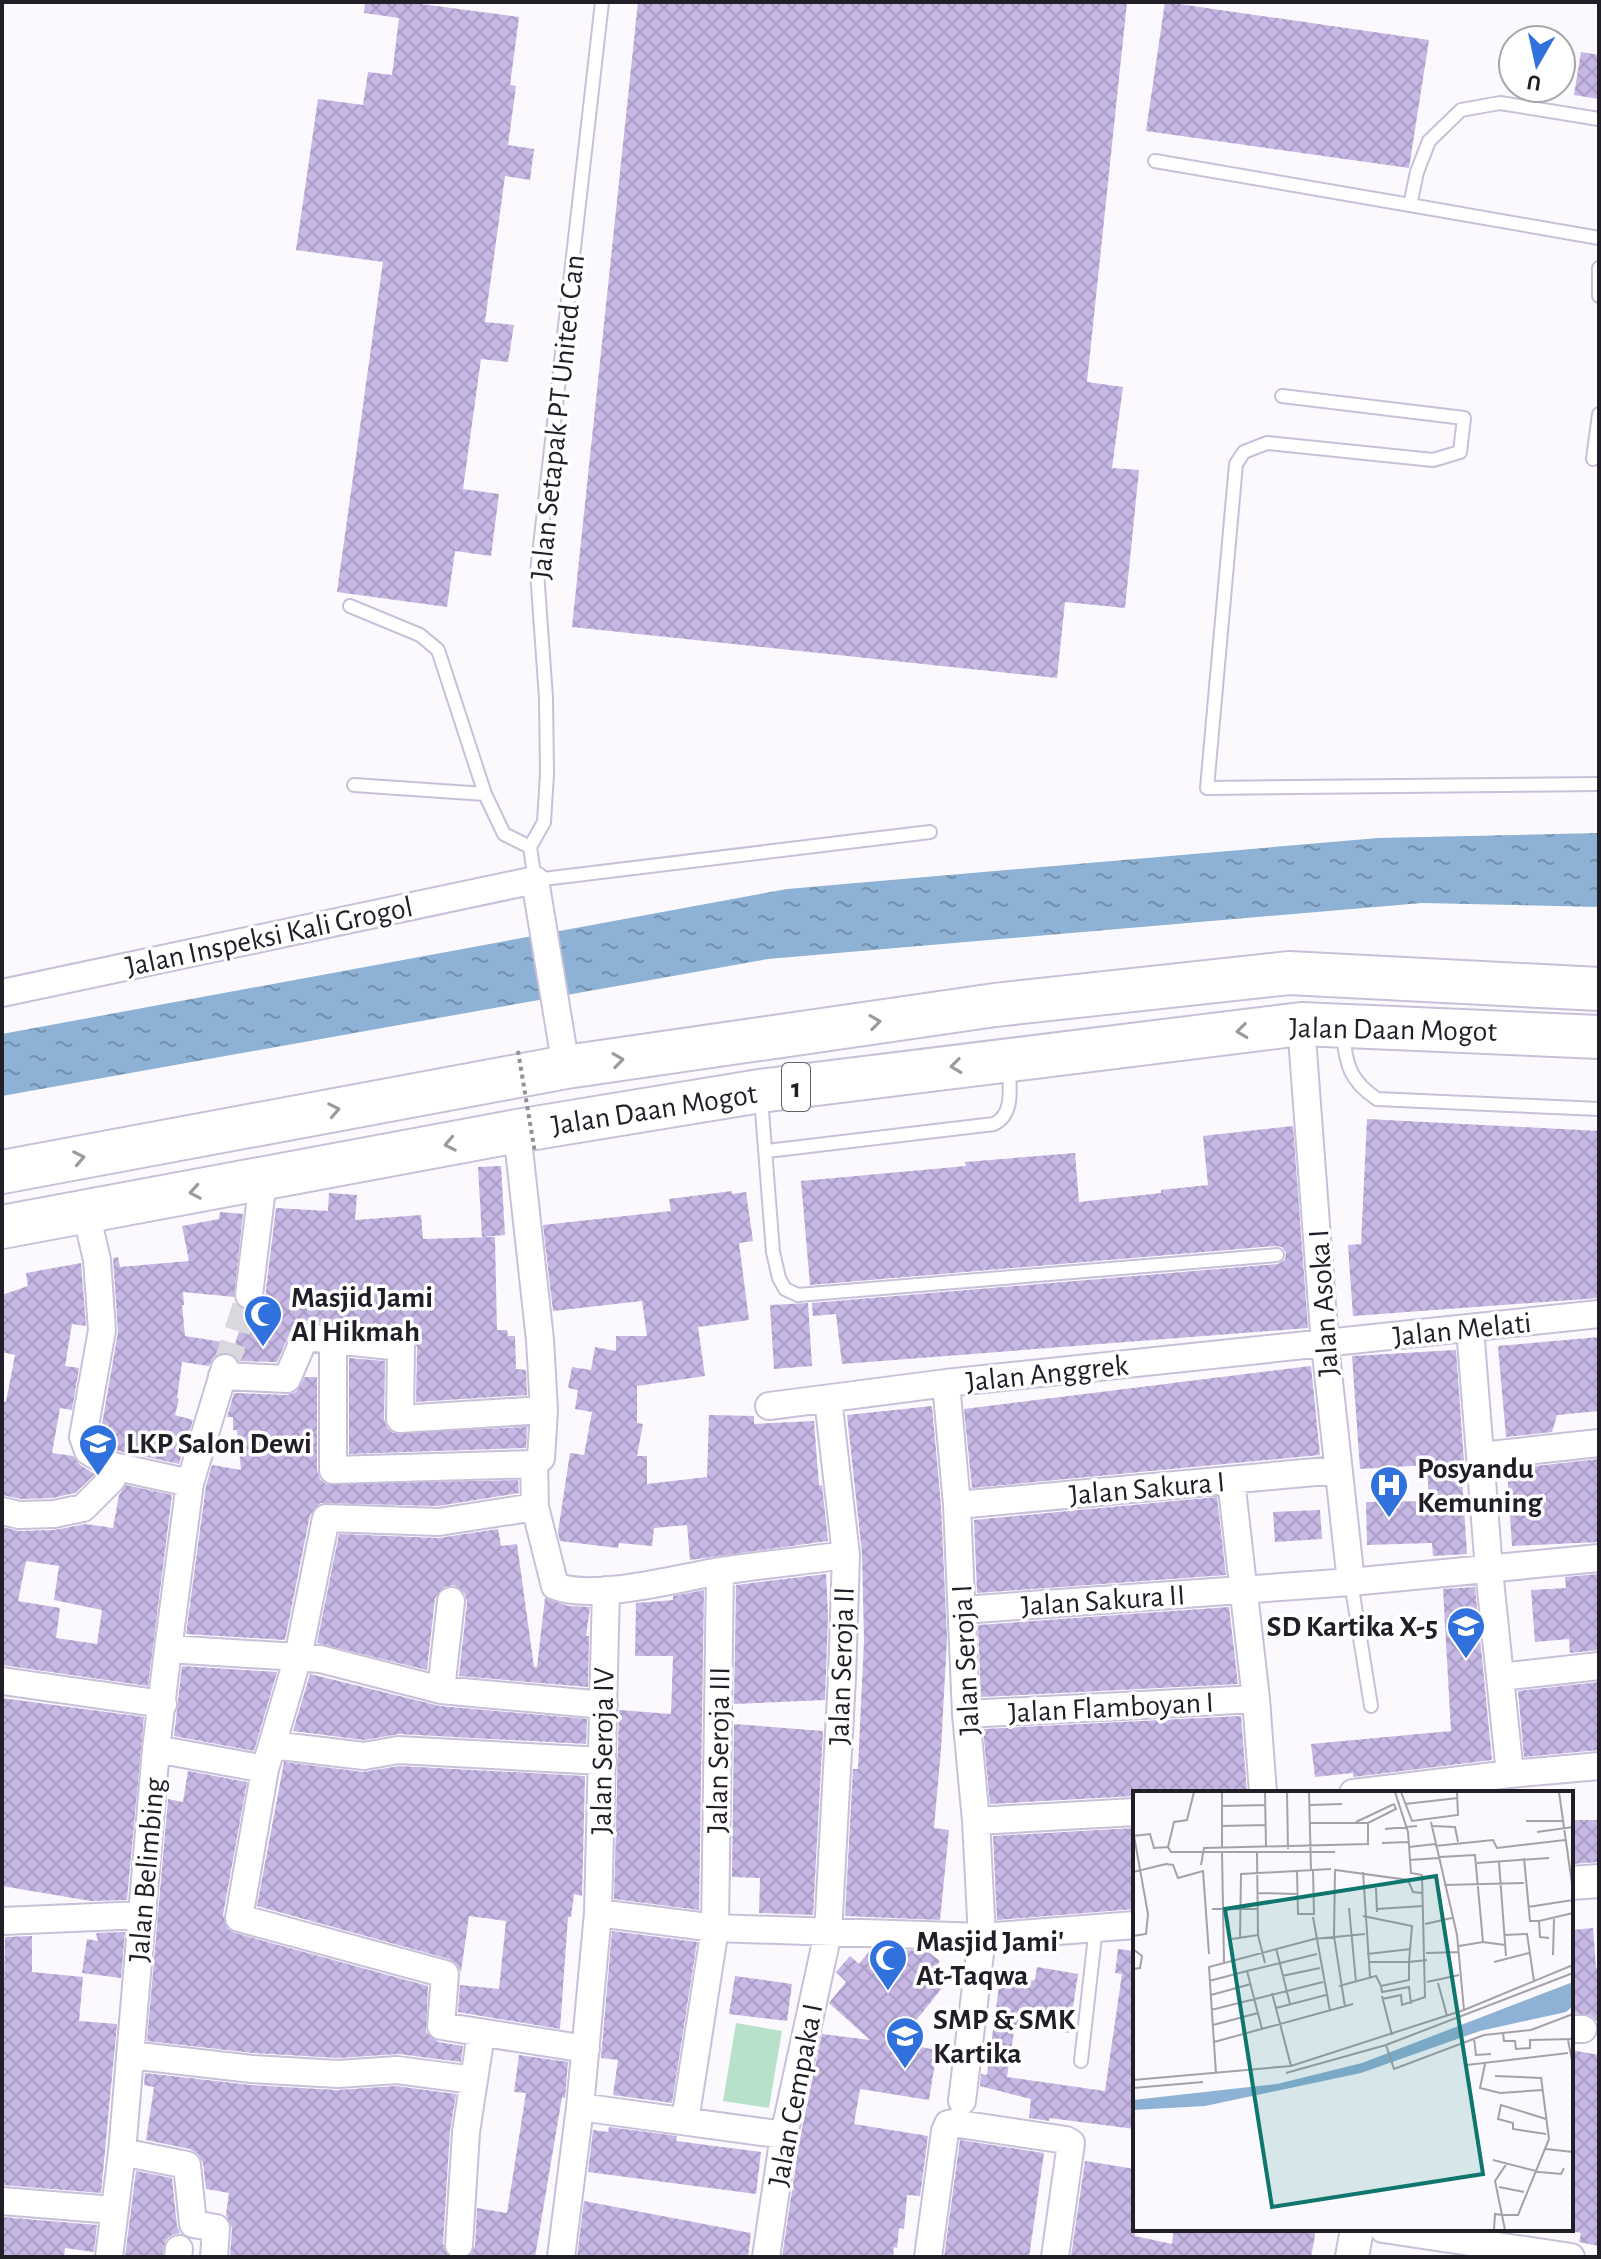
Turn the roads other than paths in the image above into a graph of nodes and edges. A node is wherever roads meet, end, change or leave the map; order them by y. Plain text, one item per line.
1 (602, 2) edge
2 (1599, 119) edge
3 (1155, 161) dead end
4 (1410, 205) junction
5 (1599, 238) edge
6 (1599, 268) edge
7 (1599, 296) edge
8 (1282, 396) dead end
9 (1599, 414) edge
10 (1593, 459) dead end
11 (350, 606) dead end
12 (1599, 784) edge
13 (354, 785) dead end
14 (485, 794) junction
15 (930, 832) dead end
16 (530, 847) junction
17 (536, 884) junction
18 (1599, 989) edge
19 (2, 993) edge
20 (1342, 1023) junction
21 (1301, 1024) junction
22 (1599, 1037) edge
23 (565, 1059) junction
24 (1008, 1059) junction
25 (760, 1091) junction
26 (1599, 1109) edge
27 (526, 1142) junction
28 (767, 1151) junction
29 (2, 1172) edge
30 (263, 1180) junction
31 (86, 1212) junction
32 (2, 1227) edge
33 (1277, 1255) dead end
34 (249, 1295) tunnel mouth
35 (1599, 1314) edge
36 (1470, 1328) junction
37 (333, 1342) junction
38 (1325, 1345) junction
39 (946, 1383) junction
40 (828, 1399) junction
41 (769, 1406) dead end
42 (544, 1410) junction
43 (1599, 1443) edge
44 (1480, 1456) junction
45 (534, 1464) junction
46 (113, 1466) junction
47 (1337, 1470) junction
48 (1231, 1480) junction
49 (190, 1483) junction
50 (957, 1505) junction
51 (535, 1507) junction
52 (2, 1511) edge
53 (846, 1555) junction
54 (1599, 1558) edge
55 (1489, 1570) junction
56 (720, 1571) junction
57 (1351, 1582) junction
58 (606, 1590) junction
59 (1244, 1591) junction
60 (451, 1601) dead end
61 (962, 1610) junction
62 (168, 1649) junction
63 (298, 1657) junction
64 (1599, 1666) edge
65 (1500, 1677) junction
66 (2, 1681) edge
67 (441, 1690) junction
68 (1256, 1699) junction
69 (163, 1704) junction
70 (604, 1705) junction
71 (1371, 1706) dead end
72 (966, 1714) junction
73 (156, 1749) junction
74 (268, 1757) junction
75 (603, 1761) junction
76 (1599, 1766) edge
77 (1510, 1774) junction
78 (1263, 1791) edge
79 (1370, 1791) edge
80 (1133, 1812) edge
81 (976, 1821) junction
82 (1599, 1881) edge
83 (1573, 1883) edge
84 (598, 1913) junction
85 (143, 1915) junction
86 (2, 1921) edge
87 (1133, 1925) edge
88 (1096, 1927) junction
89 (715, 1928) junction
90 (828, 1933) junction
91 (982, 1937) junction
92 (481, 2034) junction
93 (586, 2049) junction
94 (130, 2055) junction
95 (1081, 2061) dead end
96 (474, 2080) junction
97 (962, 2101) dead end
98 (580, 2107) junction
99 (685, 2121) junction
100 (784, 2135) junction
101 (122, 2152) junction
102 (2, 2201) edge
103 (114, 2210) junction
104 (1357, 2231) edge
105 (1398, 2231) edge
106 (1492, 2244) edge
107 (459, 2245) dead end
108 (109, 2257) edge
109 (214, 2257) edge
110 (561, 2257) edge
111 (766, 2257) edge
112 (928, 2257) edge
113 (1055, 2257) edge
114 (1352, 2257) edge
115 (1571, 2257) edge

1 - 16 lane, Jalan Setapak PT United Can
2 - 4 lane
3 - 4 lane
4 - 5 lane
6 - 7 lane
8 - 12 lane
9 - 10 lane
11 - 14 lane
13 - 14 lane
14 - 16 lane
15 - 17 lane
16 - 17 lane
17 - 19 street, Jalan Inspeksi Kali Grogol
17 - 23 street
23 -> 18 highway, Jalan Daan Mogot / 1
20 - 21 highway, Jalan Daan Mogot / 1
20 - 22 highway, Jalan Daan Mogot / 1
20 - 26 lane
21 -> 24 highway, Jalan Daan Mogot / 1
21 - 38 street, Jalan Asoka I
29 -> 23 highway, Jalan Daan Mogot / 1
24 -> 25 highway, Jalan Daan Mogot / 1
24 - 28 lane
25 - 27 highway, Jalan Daan Mogot / 1
25 - 28 lane
27 -> 30 highway, Jalan Daan Mogot / 1
27 - 42 street
28 - 33 lane
30 -> 31 highway, Jalan Daan Mogot / 1
30 - 34 street
31 - 32 highway, Jalan Daan Mogot / 1
31 - 46 street
35 - 36 street, Jalan Melati
36 - 38 street, Jalan Melati
36 - 44 street
37 - 42 street
37 - 45 street
37 - 49 street, Jalan Belimbing
38 - 39 street, Jalan Anggrek
38 - 47 street, Jalan Asoka I
39 - 40 street, Jalan Anggrek
39 - 50 street, Jalan Seroja I
40 - 41 street, Jalan Anggrek
40 - 53 street, Jalan Seroja II
42 - 45 street
43 - 44 street
44 - 55 street
45 - 51 street
46 - 49 street
46 - 52 street
47 - 48 street, Jalan Sakura I
47 - 57 street, Jalan Asoka I
48 - 50 street, Jalan Sakura I
48 - 59 street
49 - 62 street, Jalan Belimbing
50 - 61 street, Jalan Seroja I
51 - 58 street
51 - 63 street
53 - 56 street
53 - 90 street, Jalan Seroja II
54 - 55 street
55 - 57 street
55 - 65 street
56 - 58 street
56 - 89 street, Jalan Seroja III
57 - 59 street
57 - 71 lane
58 - 70 street, Jalan Seroja IV
59 - 61 street, Jalan Sakura II
59 - 68 street
60 - 67 street
61 - 72 street, Jalan Seroja I
62 - 63 street
62 - 69 street, Jalan Belimbing
63 - 67 street
63 - 74 street
64 - 65 street
65 - 77 street
66 - 69 street
67 - 70 street
68 - 72 street, Jalan Flamboyan I
68 - 78 street
69 - 73 street, Jalan Belimbing
70 - 75 street, Jalan Seroja IV
72 - 81 street, Jalan Seroja I
73 - 74 street
73 - 85 street, Jalan Belimbing
74 - 75 street
74 - 92 street
75 - 84 street, Jalan Seroja IV
76 - 77 street
77 - 79 street
80 - 81 street
81 - 91 street, Jalan Seroja I
82 - 83 street
84 - 89 street
84 - 93 street, Jalan Seroja IV
85 - 86 street
85 - 94 street, Jalan Belimbing
87 - 88 street
88 - 91 street
88 - 95 lane
89 - 90 street
89 - 99 street, Jalan Seroja III
90 - 91 street
90 - 100 street, Jalan Cempaka I
91 - 97 street, Jalan Seroja I
92 - 93 street
92 - 96 street
93 - 98 street, Jalan Seroja IV
94 - 96 street
94 - 101 street, Jalan Belimbing
96 - 107 street
98 - 99 street
98 - 110 street, Jalan Seroja IV
99 - 100 street
100 - 111 street, Jalan Cempaka I
101 - 103 street, Jalan Belimbing
101 - 109 street
102 - 103 street
103 - 108 street, Jalan Belimbing
104 - 114 street
105 - 106 street
106 - 115 street
112 - 113 street

